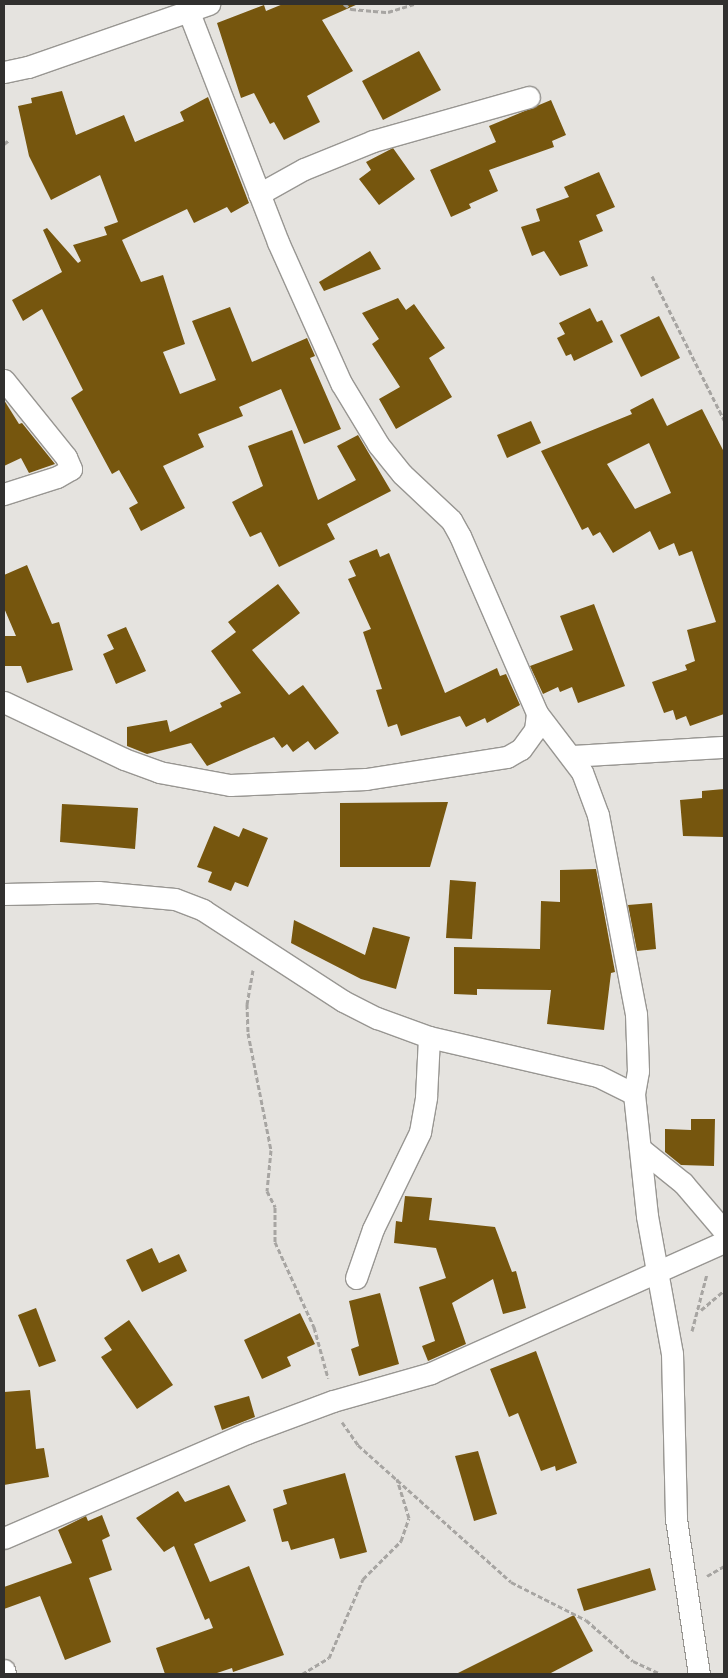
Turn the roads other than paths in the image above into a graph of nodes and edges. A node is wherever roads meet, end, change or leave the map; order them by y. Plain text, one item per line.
1 (209, 4) edge
2 (189, 14) junction
3 (4, 72) edge
4 (529, 97) dead end
5 (259, 194) junction
6 (4, 380) edge
7 (4, 494) edge
8 (4, 702) edge
9 (537, 713) junction
10 (724, 747) edge
11 (571, 756) junction
12 (4, 894) edge
13 (429, 1037) junction
14 (634, 1094) junction
15 (642, 1150) junction
16 (720, 1240) edge
17 (656, 1272) junction
18 (356, 1278) dead end
19 (4, 1538) edge
20 (4, 1670) edge
21 (5, 1674) edge
22 (699, 1674) edge

1 - 2 street
2 - 3 street
2 - 5 street
4 - 5 street
5 - 9 street
6 - 7 street
8 - 9 street
9 - 11 street
10 - 11 street
11 - 14 street
12 - 13 street
13 - 14 street
13 - 18 street
14 - 15 street
15 - 16 street
15 - 17 street
16 - 17 street
17 - 19 street
17 - 22 street
20 - 21 street

